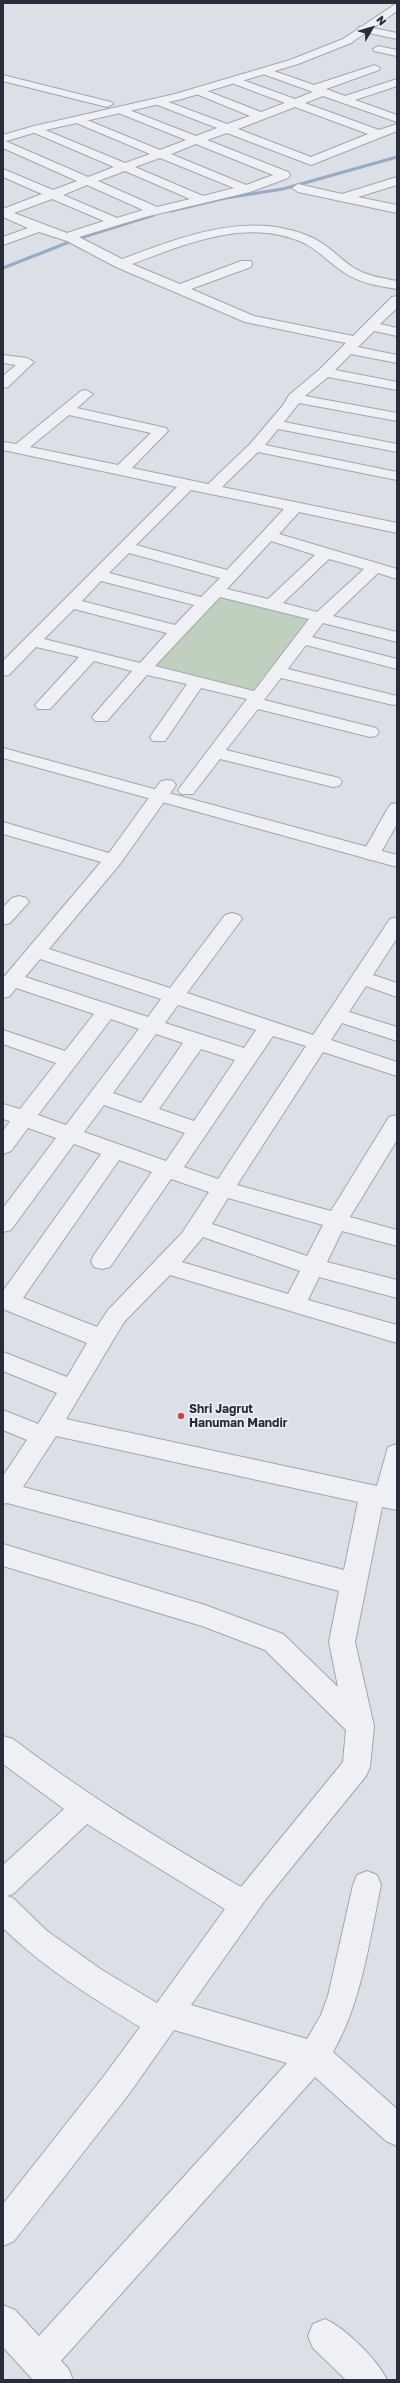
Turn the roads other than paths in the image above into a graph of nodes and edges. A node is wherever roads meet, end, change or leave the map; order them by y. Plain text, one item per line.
1 (385, 3) edge
2 (391, 3) edge
3 (397, 5) edge
4 (363, 29) junction
5 (389, 40) edge
6 (397, 48) edge
7 (397, 53) edge
8 (375, 68) dead end
9 (264, 71) junction
10 (3, 78) edge
11 (233, 80) junction
12 (397, 82) edge
13 (198, 91) junction
14 (319, 91) junction
15 (345, 100) junction
16 (159, 102) junction
17 (295, 103) junction
18 (107, 104) junction
19 (397, 108) edge
20 (120, 110) junction
21 (383, 114) junction
22 (261, 116) junction
23 (397, 119) edge
24 (78, 120) junction
25 (397, 127) edge
26 (230, 128) junction
27 (34, 129) junction
28 (3, 130) edge
29 (379, 134) junction
30 (3, 139) edge
31 (195, 141) junction
32 (3, 144) edge
33 (161, 154) junction
34 (126, 167) junction
35 (3, 173) edge
36 (89, 181) junction
37 (397, 181) edge
38 (298, 188) dead end
39 (246, 189) junction
40 (53, 195) junction
41 (344, 198) junction
42 (201, 199) junction
43 (397, 209) edge
44 (154, 210) junction
45 (3, 213) edge
46 (114, 221) junction
47 (39, 228) junction
48 (72, 239) junction
49 (3, 241) edge
50 (121, 264) junction
51 (246, 264) dead end
52 (397, 285) edge
53 (180, 289) junction
54 (395, 305) edge
55 (370, 326) junction
56 (397, 332) edge
57 (351, 345) junction
58 (3, 359) edge
59 (397, 359) edge
60 (325, 372) junction
61 (3, 384) edge
62 (397, 386) edge
63 (86, 394) dead end
64 (294, 398) junction
65 (66, 410) junction
66 (397, 417) edge
67 (273, 424) junction
68 (3, 446) edge
69 (255, 447) junction
70 (397, 448) edge
71 (19, 449) junction
72 (121, 471) junction
73 (397, 476) edge
74 (188, 484) junction
75 (212, 489) junction
76 (295, 507) junction
77 (397, 528) edge
78 (270, 536) junction
79 (126, 547) junction
80 (325, 554) junction
81 (375, 568) junction
82 (397, 574) edge
83 (98, 575) junction
84 (230, 576) junction
85 (216, 591) junction
86 (71, 602) junction
87 (204, 603) junction
88 (272, 605) junction
89 (319, 617) junction
90 (178, 631) junction
91 (397, 637) edge
92 (302, 639) junction
93 (33, 641) junction
94 (90, 655) junction
95 (397, 664) edge
96 (143, 669) junction
97 (3, 671) edge
98 (278, 672) junction
99 (198, 682) junction
100 (256, 700) junction
101 (393, 700) dead end
102 (44, 705) dead end
103 (101, 717) dead end
104 (370, 732) dead end
105 (159, 737) dead end
106 (3, 741) edge
107 (3, 753) edge
108 (216, 753) junction
109 (333, 782) dead end
110 (187, 790) junction
111 (163, 791) junction
112 (397, 808) edge
113 (3, 828) edge
114 (397, 847) edge
115 (374, 848) junction
116 (113, 860) junction
117 (397, 861) edge
118 (19, 902) dead end
119 (3, 919) edge
120 (232, 919) dead end
121 (397, 923) edge
122 (35, 951) junction
123 (361, 978) junction
124 (7, 986) edge
125 (397, 990) edge
126 (174, 996) junction
127 (108, 1011) junction
128 (337, 1015) junction
129 (152, 1026) junction
130 (269, 1027) junction
131 (397, 1034) edge
132 (3, 1037) edge
133 (196, 1040) junction
134 (319, 1043) junction
135 (248, 1057) junction
136 (70, 1060) junction
137 (397, 1069) edge
138 (99, 1096) junction
139 (3, 1111) edge
140 (145, 1112) junction
141 (24, 1119) junction
142 (397, 1122) edge
143 (198, 1130) junction
144 (70, 1135) junction
145 (3, 1146) edge
146 (114, 1150) junction
147 (168, 1170) junction
148 (223, 1189) junction
149 (336, 1221) junction
150 (3, 1224) edge
151 (198, 1227) junction
152 (397, 1238) edge
153 (102, 1261) dead end
154 (166, 1265) junction
155 (313, 1267) junction
156 (397, 1289) edge
157 (5, 1301) edge
158 (294, 1305) junction
159 (397, 1334) edge
160 (102, 1339) junction
161 (3, 1361) edge
162 (72, 1389) junction
163 (3, 1420) edge
164 (46, 1431) junction
165 (397, 1454) edge
166 (4, 1493) edge
167 (385, 1497) edge
168 (3, 1555) edge
169 (354, 1584) junction
170 (360, 1726) junction
171 (3, 1748) edge
172 (86, 1807) junction
173 (3, 1884) edge
174 (367, 1885) dead end
175 (245, 1905) junction
176 (3, 1908) edge
177 (165, 2018) junction
178 (314, 2056) junction
179 (397, 2130) edge
180 (3, 2230) edge
181 (3, 2322) edge
182 (326, 2336) dead end
183 (47, 2371) edge
184 (370, 2380) edge

1 - 18 street
2 - 3 street
3 - 4 street
4 - 5 street
4 - 9 street
5 - 6 street
5 - 7 street
8 - 14 street
9 - 11 street
9 - 14 street
10 - 18 street
11 - 13 street
11 - 17 street
12 - 15 street
13 - 16 street
13 - 22 street
14 - 15 street
14 - 17 street
15 - 21 street
16 - 20 street
16 - 26 street
17 - 22 street
17 - 29 street
18 - 28 street
19 - 21 street
20 - 24 street
20 - 31 street
21 - 23 street
22 - 26 street
24 - 27 street
24 - 33 street
25 - 29 street
26 - 29 street
26 - 31 street
27 - 30 street
27 - 34 street
31 - 33 street
31 - 39 street
32 - 36 street
33 - 34 street
33 - 39 street
34 - 36 street
34 - 42 street
35 - 40 street
36 - 40 street
36 - 44 street
37 - 41 street
38 - 41 street
39 - 42 street
40 - 45 street
40 - 46 street
41 - 43 street
42 - 44 street
44 - 46 street
45 - 47 street
46 - 48 street
47 - 48 street
47 - 49 street
48 - 50 street
50 - 52 street
50 - 53 street
51 - 53 street
53 - 57 street
54 - 55 street
55 - 56 street
55 - 57 street
57 - 59 street
57 - 60 street
58 - 61 street
60 - 62 street
60 - 64 street
63 - 65 street
64 - 66 street
64 - 67 street
65 - 71 street
65 - 72 street
67 - 69 street
67 - 70 street
68 - 71 street
69 - 73 street
69 - 75 street
71 - 72 street
72 - 74 street
74 - 75 street
74 - 79 street
75 - 76 street
76 - 77 street
76 - 78 street
78 - 80 street
78 - 84 street
79 - 83 street
79 - 84 street
80 - 81 street
80 - 88 street
81 - 82 street
81 - 89 street
83 - 86 street
83 - 87 street
84 - 85 street
85 - 87 street
85 - 88 street
86 - 90 street
86 - 93 street
87 - 90 street
88 - 89 street
89 - 91 street
89 - 92 street
90 - 96 street
92 - 95 street
92 - 98 street
93 - 94 street
93 - 97 street
94 - 96 street
94 - 102 street
96 - 99 street
96 - 103 street
98 - 100 street
98 - 101 street
99 - 100 street
99 - 105 street
100 - 104 street
100 - 108 street
106 - 111 street
107 - 111 street
108 - 109 street
108 - 110 street
110 - 111 street
110 - 115 street
111 - 115 street
111 - 116 street
112 - 115 street
113 - 116 street
114 - 115 street
115 - 117 street
116 - 122 street
118 - 119 street
120 - 126 street
121 - 123 street
122 - 124 street
122 - 126 street
123 - 125 street
123 - 128 street
124 - 127 street
126 - 129 street
126 - 130 street
127 - 129 street
127 - 136 street
128 - 131 street
128 - 134 street
129 - 133 street
129 - 138 street
130 - 134 street
130 - 135 street
132 - 136 street
133 - 135 street
133 - 140 street
134 - 137 street
134 - 148 street
135 - 143 street
136 - 141 street
138 - 140 street
138 - 144 street
139 - 141 street
140 - 143 street
141 - 144 street
141 - 145 street
142 - 149 street
143 - 147 street
144 - 146 street
144 - 150 street
146 - 147 street
146 - 157 street
147 - 148 street
147 - 153 street
148 - 149 street
148 - 151 street
149 - 152 street
149 - 155 street
151 - 154 street
151 - 155 street
154 - 158 street
154 - 160 street
155 - 156 street
155 - 158 street
157 - 160 street
158 - 159 street
160 - 162 street
161 - 162 street
162 - 164 street
163 - 164 street
164 - 166 street
164 - 167 street
165 - 167 street
166 - 169 street
167 - 169 street
168 - 170 street
169 - 170 street
170 - 175 street
171 - 172 street
172 - 173 street
172 - 175 street
174 - 178 street
175 - 177 street
176 - 177 street
177 - 178 street
177 - 180 street
178 - 179 street
178 - 183 street
181 - 183 street
182 - 184 street

